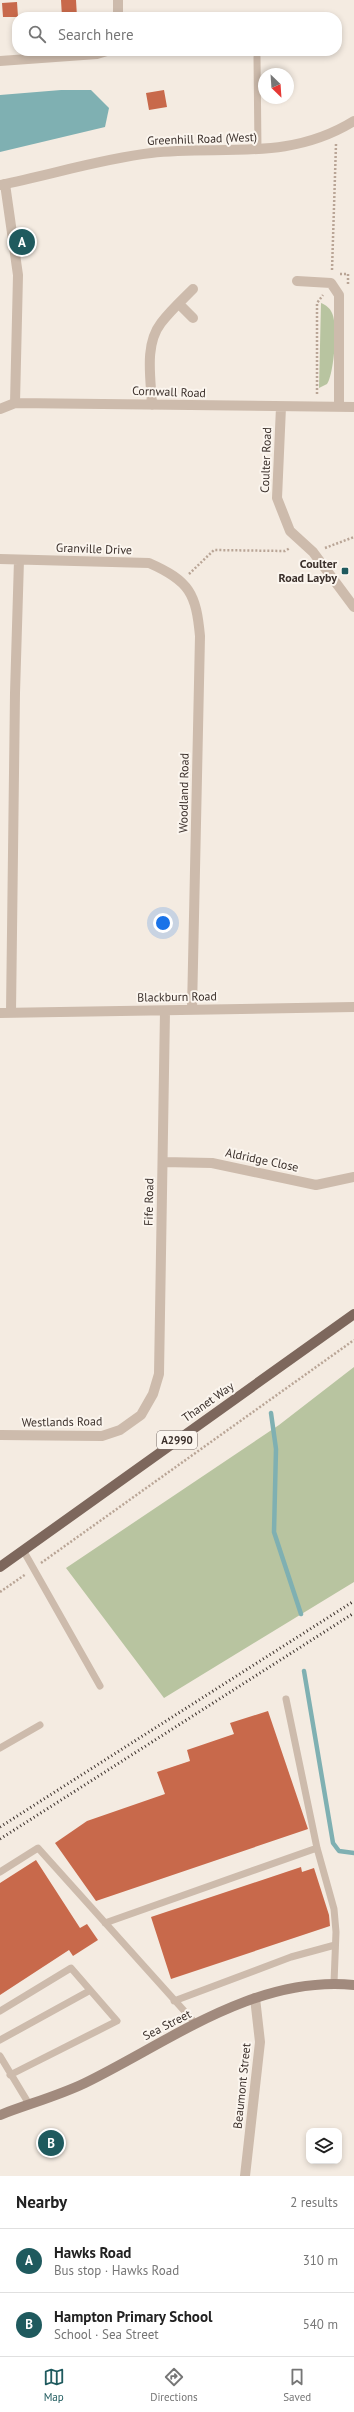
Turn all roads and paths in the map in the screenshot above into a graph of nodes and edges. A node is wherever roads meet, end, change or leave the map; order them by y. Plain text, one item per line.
1 (118, 0) edge
2 (118, 12) edge
3 (69, 56) edge
4 (257, 57) dead end
5 (0, 61) edge
6 (354, 121) edge
7 (329, 134) junction
8 (258, 150) junction
9 (2, 184) edge
10 (297, 281) dead end
11 (331, 283) junction
12 (193, 289) dead end
13 (179, 304) junction
14 (193, 318) dead end
15 (15, 403) junction
16 (152, 405) junction
17 (339, 406) junction
18 (354, 406) edge
19 (281, 407) junction
20 (316, 407) junction
21 (0, 409) edge
22 (354, 537) edge
23 (303, 543) junction
24 (313, 552) junction
25 (0, 559) edge
26 (19, 560) junction
27 (182, 581) junction
28 (354, 607) edge
29 (354, 1007) edge
30 (192, 1010) junction
31 (165, 1011) junction
32 (11, 1012) junction
33 (0, 1013) edge
34 (163, 1162) junction
35 (354, 1177) edge
36 (354, 1314) edge
37 (354, 1340) edge
38 (153, 1394) joint
39 (0, 1435) edge
40 (23, 1550) junction
41 (0, 1567) edge
42 (33, 1568) junction
43 (0, 1592) edge
44 (100, 1686) dead end
45 (286, 1699) dead end
46 (40, 1725) dead end
47 (0, 1748) edge
48 (317, 1848) junction
49 (0, 1872) edge
50 (105, 1923) junction
51 (335, 1946) junction
52 (334, 1983) junction
53 (354, 1985) edge
54 (89, 1991) junction
55 (255, 1998) junction
56 (174, 2001) junction
57 (0, 2011) edge
58 (196, 2024) junction
59 (0, 2040) edge
60 (0, 2056) edge
61 (10, 2075) junction
62 (29, 2104) junction
63 (0, 2115) edge
64 (245, 2176) edge

1 - 2 street
3 - 5 street
4 - 8 lane
6 - 7 street, Greenhill Road (West)
7 - 8 street, Greenhill Road (West)
7 - 11 path
8 - 9 street, Greenhill Road (West)
9 - 15 street
10 - 11 street
11 - 17 street
11 - 20 path
12 - 13 street
13 - 14 street
13 - 16 street
15 - 16 street, Cornwall Road
15 - 21 street, Cornwall Road
16 - 19 street, Cornwall Road
17 - 18 street, Cornwall Road
17 - 20 street, Cornwall Road
19 - 20 street, Cornwall Road
19 - 23 street, Coulter Road
22 - 24 path
23 - 24 street, Coulter Road
23 - 27 path
24 - 28 street, Coulter Road
25 - 26 street, Granville Drive
26 - 27 street, Granville Drive
26 - 32 street
27 - 30 street, Woodland Road
29 - 30 street, Blackburn Road
30 - 31 street, Blackburn Road
31 - 32 street, Blackburn Road
31 - 34 street, Fife Road
32 - 33 street, Blackburn Road
34 - 35 street, Aldridge Close
34 - 38 street, Fife Road
36 - 40 main road, Thanet Way / A2990
37 - 42 path
38 - 39 street, Westlands Road
40 - 41 main road, Thanet Way / A2990
40 - 42 lane
42 - 43 path
42 - 44 lane
45 - 48 lane
46 - 47 lane
48 - 50 lane
48 - 51 lane
49 - 50 lane
50 - 56 lane
51 - 52 lane
51 - 56 lane
52 - 53 main road, Sea Street
52 - 55 main road, Sea Street
54 - 57 lane
54 - 59 lane
54 - 61 lane
55 - 58 main road, Sea Street
55 - 64 street, Beaumont Street
56 - 58 lane
58 - 62 main road, Sea Street
60 - 61 lane
61 - 62 lane
62 - 63 main road, Sea Street

